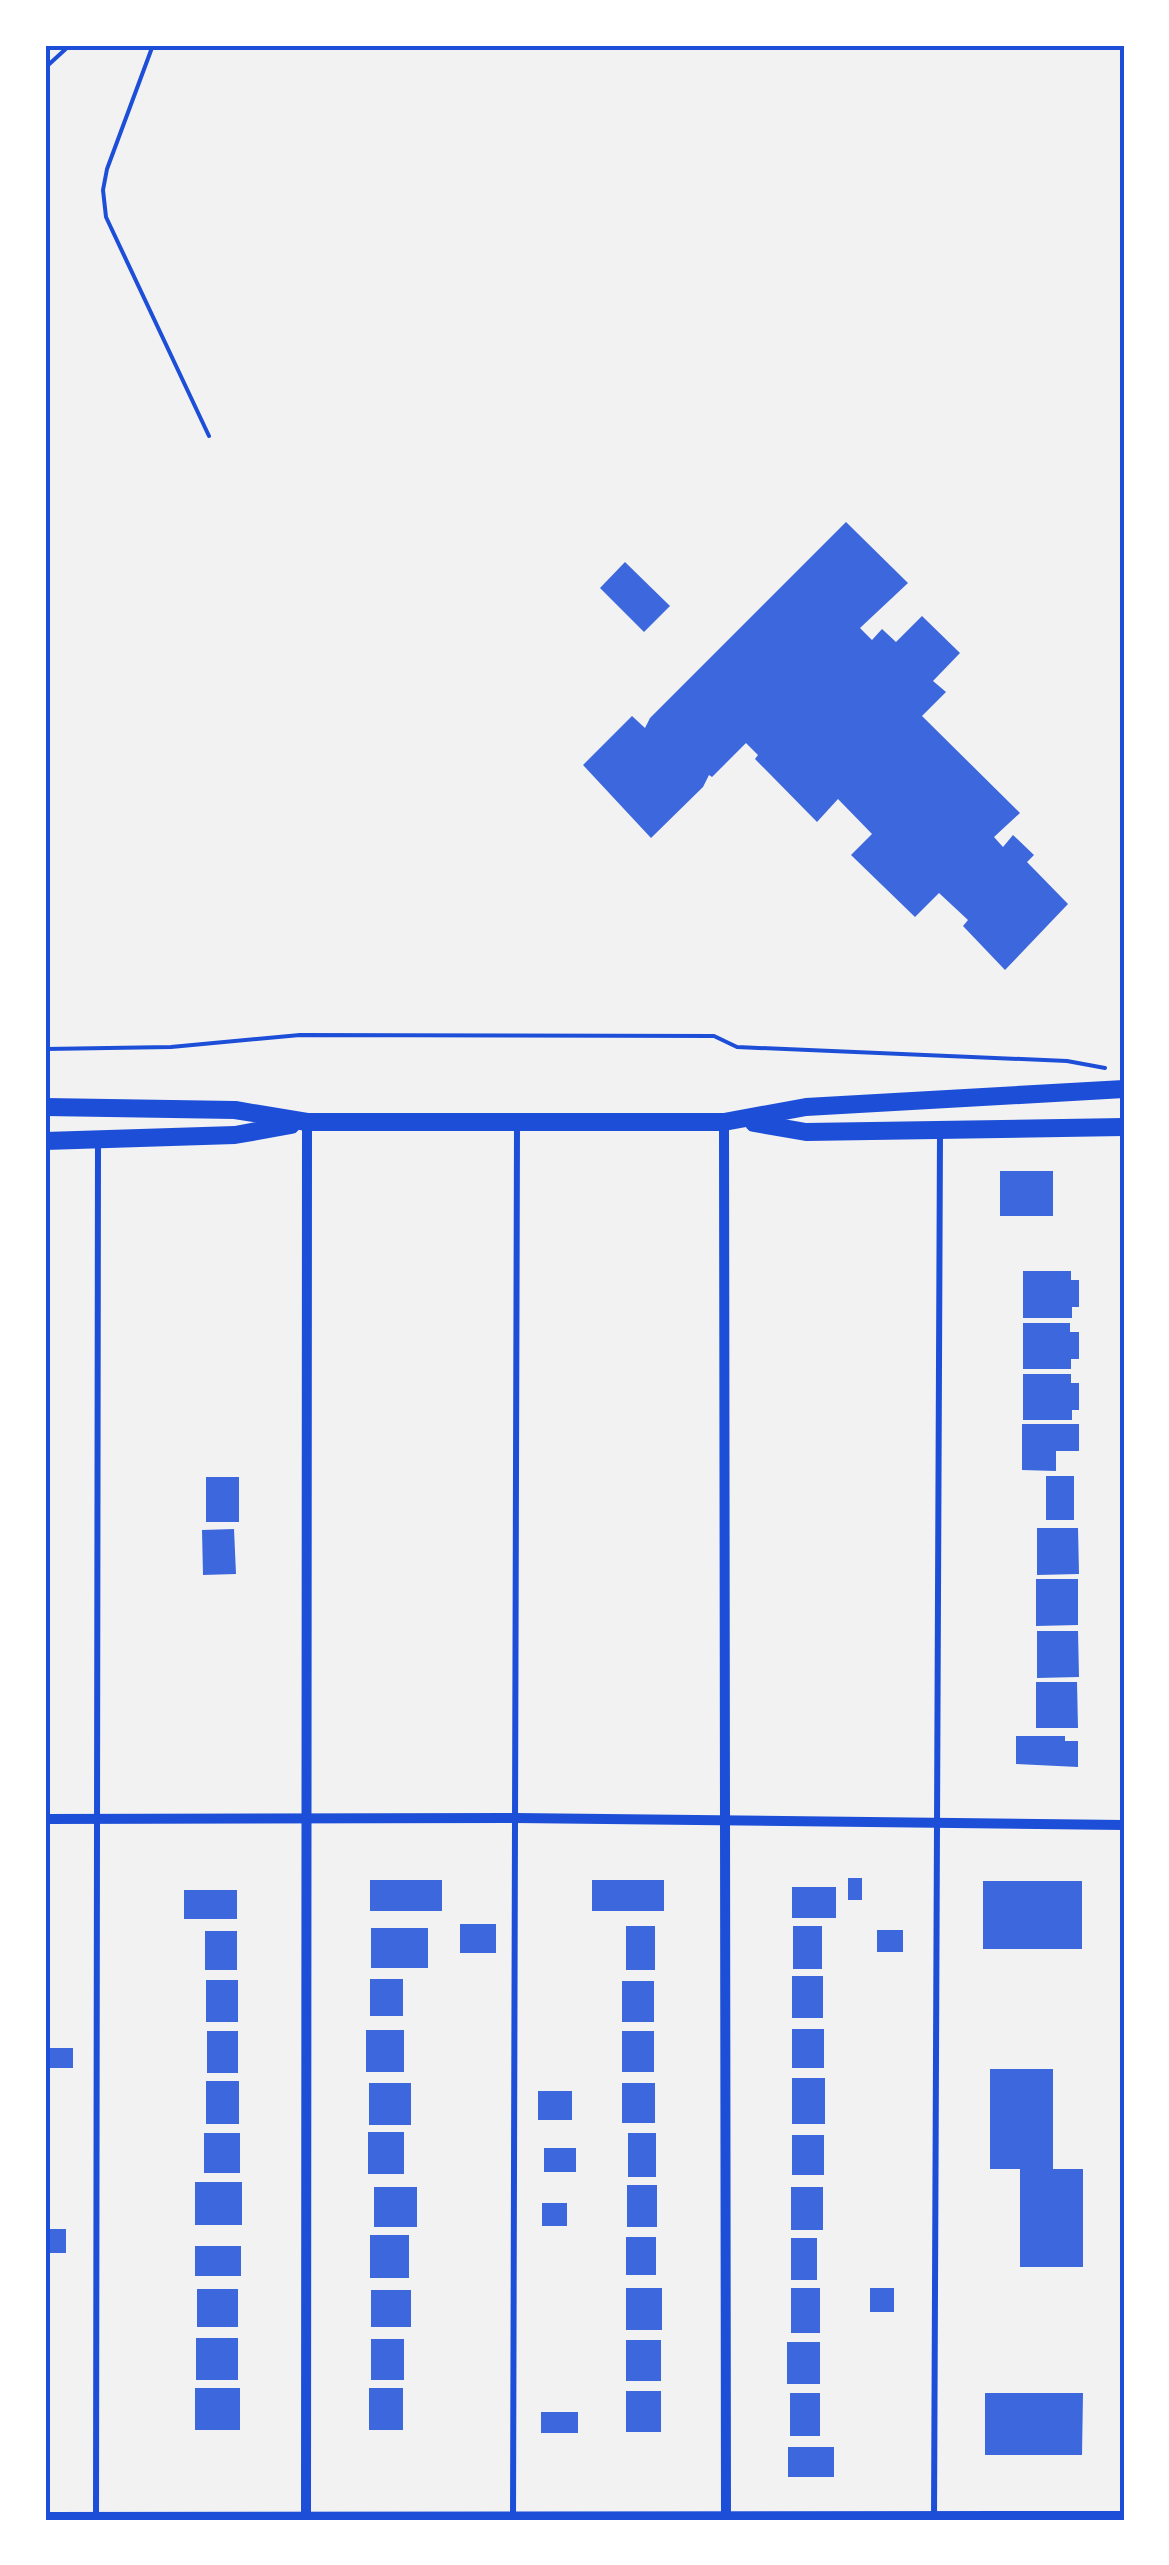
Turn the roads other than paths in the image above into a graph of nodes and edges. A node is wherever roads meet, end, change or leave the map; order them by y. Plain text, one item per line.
1 (1121, 1081) edge
2 (45, 1107) edge
3 (306, 1122) junction
4 (517, 1122) junction
5 (724, 1122) junction
6 (744, 1122) junction
7 (1124, 1127) edge
8 (940, 1132) junction
9 (45, 1141) edge
10 (98, 1141) junction
11 (94, 1818) junction
12 (306, 1818) junction
13 (516, 1818) junction
14 (45, 1819) edge
15 (726, 1820) junction
16 (937, 1822) junction
17 (1124, 1824) edge
18 (1124, 2516) edge
19 (45, 2517) edge
20 (513, 2517) edge
21 (96, 2518) edge
22 (306, 2518) edge
23 (726, 2518) edge
24 (934, 2518) edge

1 - 6 main road
2 - 3 main road
3 - 4 main road
3 - 10 main road
3 - 12 street
4 - 5 main road
4 - 13 lane
5 - 6 main road
5 - 15 street
6 - 8 main road
7 - 8 main road
8 - 16 lane
9 - 10 main road
10 - 11 lane
11 - 12 street
11 - 14 street
11 - 21 lane
12 - 13 street
12 - 22 street
13 - 15 street
13 - 20 lane
15 - 16 street
15 - 23 street
16 - 17 street
16 - 24 lane
18 - 24 street
19 - 21 street
20 - 22 street
20 - 23 street
21 - 22 street
23 - 24 street

